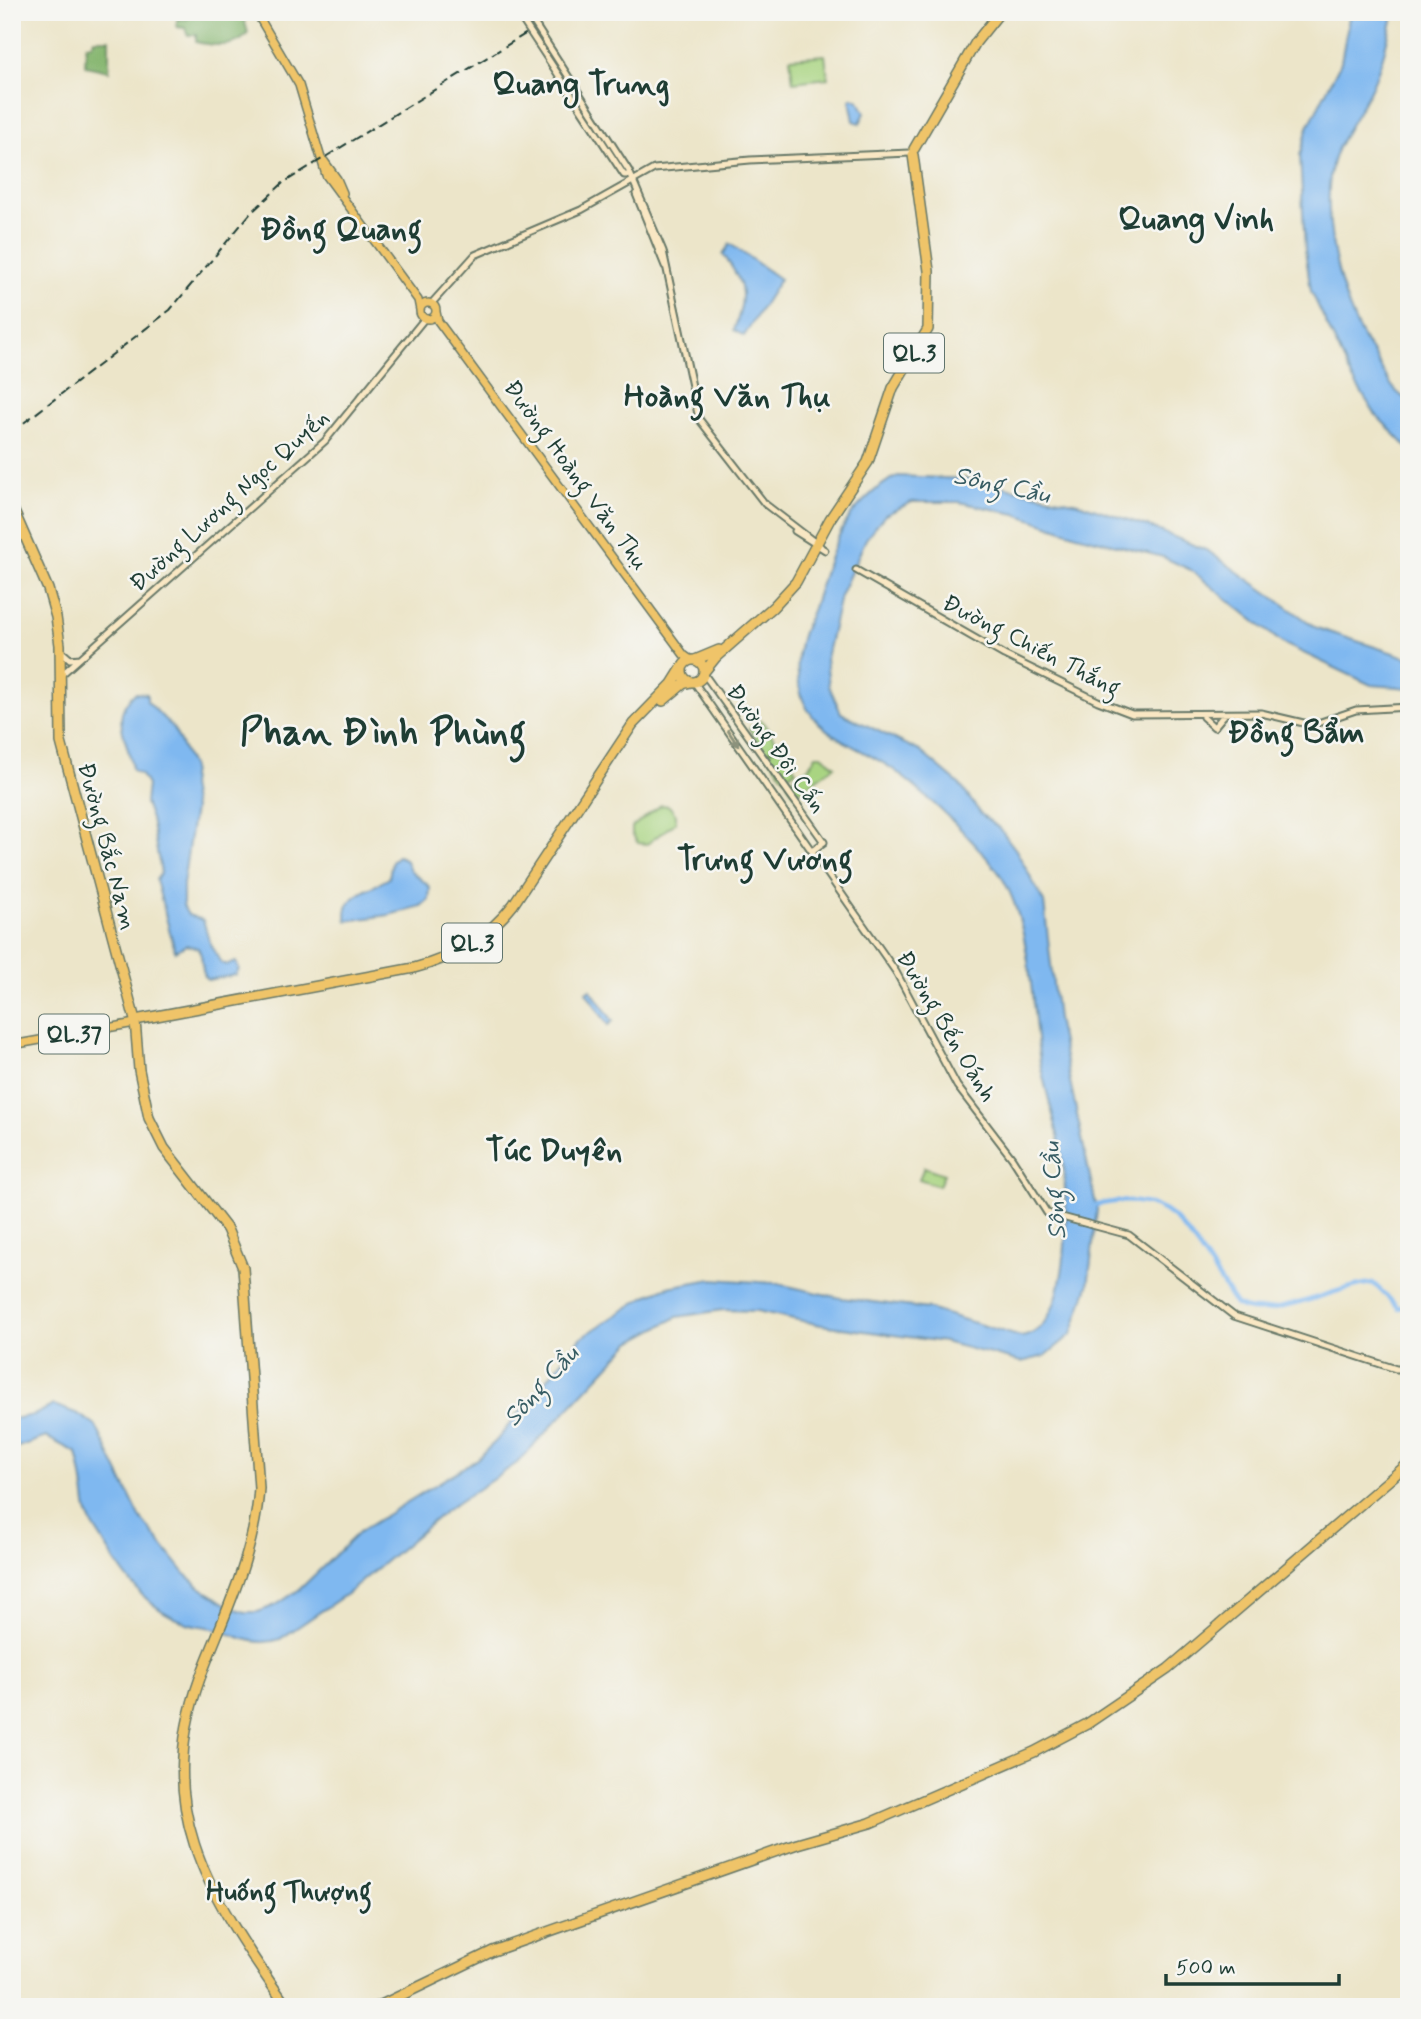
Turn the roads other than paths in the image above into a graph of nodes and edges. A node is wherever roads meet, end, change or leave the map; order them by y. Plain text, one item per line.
1 (256, 12) edge
2 (517, 12) edge
3 (527, 12) edge
4 (999, 14) edge
5 (576, 95) junction
6 (912, 152) junction
7 (630, 177) junction
8 (385, 253) junction
9 (432, 307) junction
10 (424, 316) junction
11 (461, 354) junction
12 (12, 509) edge
13 (818, 545) junction
14 (856, 570) dead end
15 (643, 600) junction
16 (60, 645) junction
17 (83, 657) junction
18 (693, 660) junction
19 (682, 667) junction
20 (704, 673) junction
21 (60, 676) junction
22 (693, 682) junction
23 (1409, 707) edge
24 (1224, 714) junction
25 (1200, 715) junction
26 (812, 851) junction
27 (246, 1001) junction
28 (134, 1022) junction
29 (12, 1043) edge
30 (1409, 1369) edge
31 (1409, 1466) edge
32 (286, 2007) edge
33 (380, 2007) edge

1 - 8 main road, Đường Hoàng Văn Thụ
2 - 5 main road, bridge
3 - 5 main road, bridge
4 - 6 highway
5 - 7 main road
6 - 7 main road
6 - 13 highway, QL.3
7 - 9 main road
7 - 13 main road
8 - 9 main road, Đường Hoàng Văn Thụ
8 - 10 main road, Đường Hoàng Văn Thụ
9 - 10 main road
9 - 10 main road
9 - 11 main road, Đường Hoàng Văn Thụ
10 - 11 main road, Đường Hoàng Văn Thụ
10 - 17 main road, Đường Lương Ngọc Quyến
11 - 15 main road, Đường Hoàng Văn Thụ
12 - 16 highway, Đường Bắc Nam
13 - 18 highway, QL.3
13 - 20 highway, QL.3
14 - 25 main road, Đường Chiến Thắng
15 - 18 main road, Đường Hoàng Văn Thụ
15 - 19 main road, Đường Hoàng Văn Thụ
16 - 17 main road
16 - 21 highway, Đường Bắc Nam
17 - 21 main road, Đường Lương Ngọc Quyến
18 - 19 highway, QL.3
18 - 20 highway
19 - 22 highway
19 - 27 highway, QL.3
20 - 22 highway, QL.3
20 - 26 main road, Đường Đội Cấn
21 - 28 highway, Đường Bắc Nam
22 -> 26 main road, Đường Đội Cấn
22 - 27 highway, QL.3
23 - 24 main road, Đường Chiến Thắng
24 - 25 main road, Đường Chiến Thắng
24 - 25 main road
26 - 30 main road, Đường Bến Oánh
27 - 28 highway, QL.3
28 - 29 main road, QL.37
28 - 32 highway, Đường Bắc Nam
31 - 33 highway

